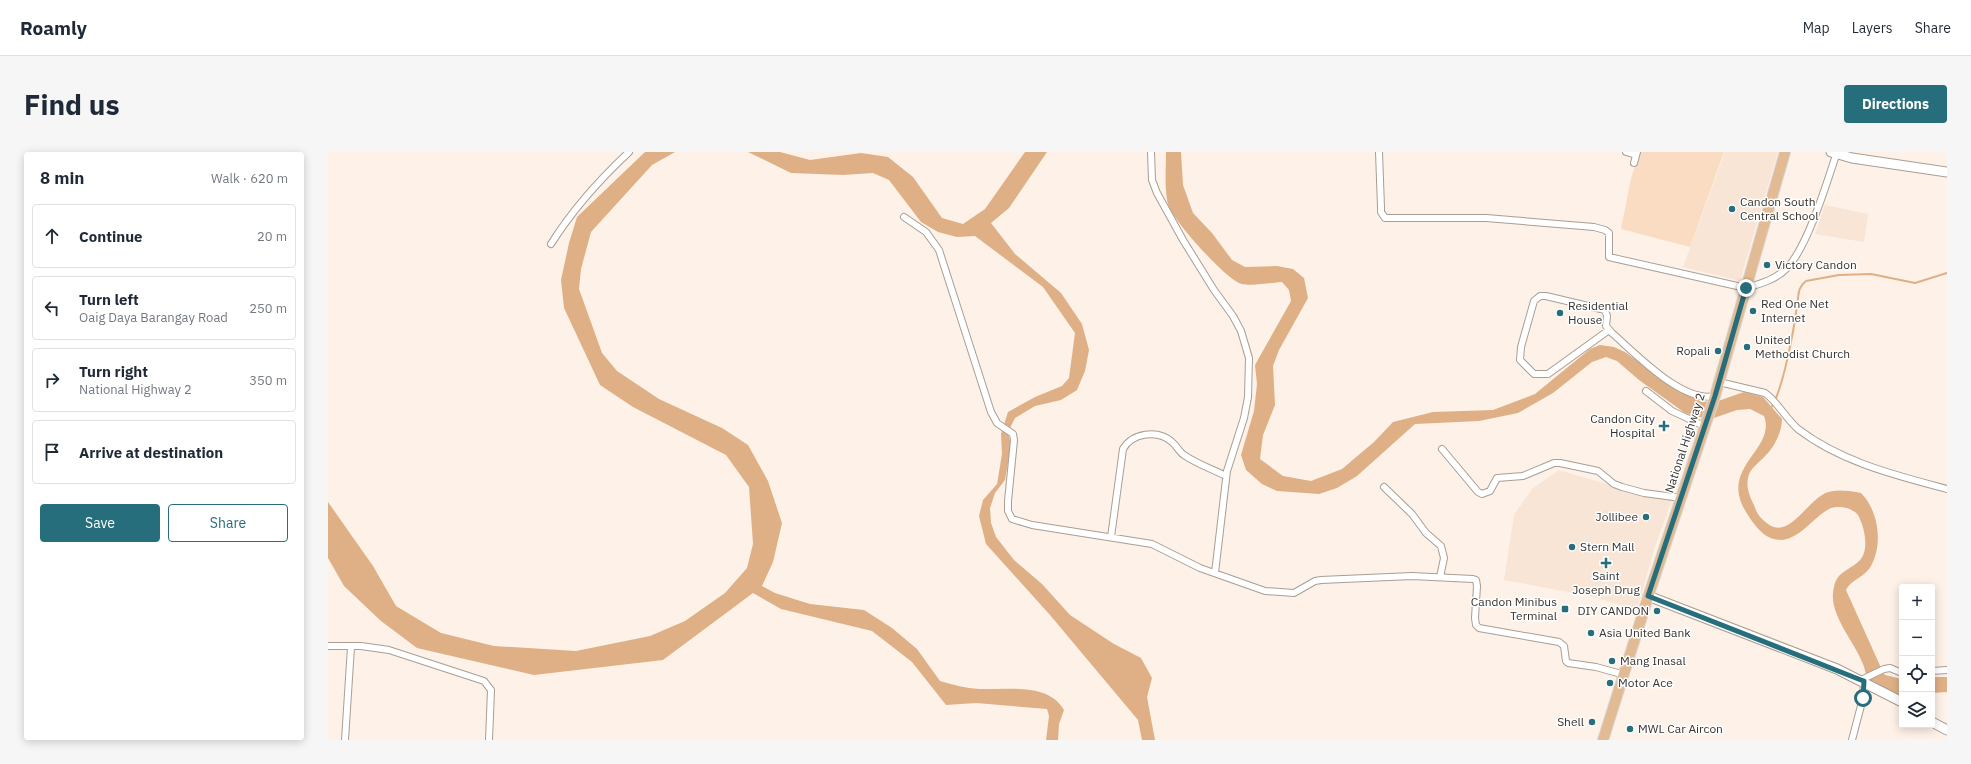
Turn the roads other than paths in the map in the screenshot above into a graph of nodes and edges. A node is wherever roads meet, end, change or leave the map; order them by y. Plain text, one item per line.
1 (629, 152) edge
2 (1150, 152) edge
3 (1379, 152) edge
4 (1626, 152) edge
5 (1785, 152) edge
6 (1835, 153) edge
7 (1636, 154) edge
8 (1634, 163) dead end
9 (1947, 172) edge
10 (904, 216) dead end
11 (551, 244) dead end
12 (1746, 288) junction
13 (1609, 330) junction
14 (1719, 382) junction
15 (1646, 391) dead end
16 (1714, 398) junction
17 (1705, 424) junction
18 (1442, 448) dead end
19 (1226, 476) junction
20 (1384, 487) dead end
21 (1947, 490) edge
22 (1681, 498) junction
23 (1111, 537) junction
24 (1215, 573) junction
25 (1440, 577) junction
26 (1648, 596) junction
27 (328, 646) edge
28 (351, 647) junction
29 (1947, 670) edge
30 (1935, 671) edge
31 (1899, 672) edge
32 (1625, 675) junction
33 (1864, 679) junction
34 (1899, 700) edge
35 (1935, 724) edge
36 (1947, 730) edge
37 (345, 740) edge
38 (489, 740) edge
39 (1603, 740) edge
40 (1852, 740) edge

1 - 11 street
2 - 19 street
3 - 12 street
4 - 7 street
5 - 12 main road, National Highway 2
6 - 9 street
6 - 12 street
7 - 8 street
10 - 23 street
12 - 14 main road, National Highway 2
13 - 13 street
13 - 16 street
14 - 16 main road, National Highway 2
14 - 21 street
15 - 17 street
16 - 17 main road, National Highway 2
17 - 22 main road, National Highway 2
18 - 22 street
19 - 23 street
19 - 24 street
20 - 25 street
22 - 26 main road, National Highway 2
23 - 24 street
24 - 25 street
25 - 32 street
26 - 32 main road, National Highway 2
26 - 33 street
27 - 28 street
28 - 37 street
28 - 38 street
29 - 30 street
31 - 33 street
32 - 39 main road, National Highway 2
33 - 34 street
33 - 40 street
35 - 36 street

